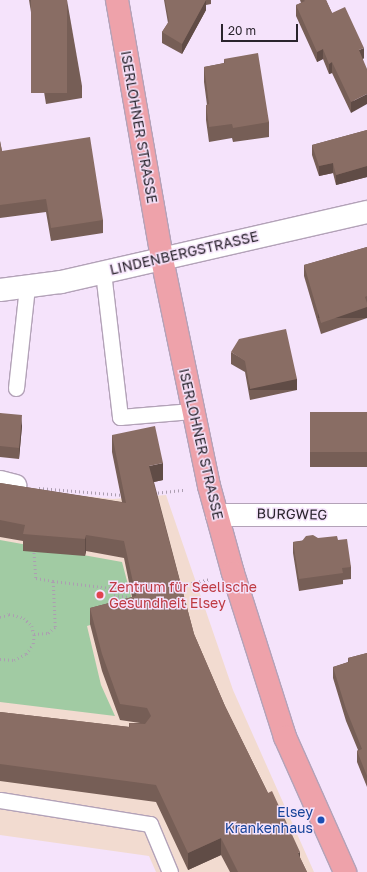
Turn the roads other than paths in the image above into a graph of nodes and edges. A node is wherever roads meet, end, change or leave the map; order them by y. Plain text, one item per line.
1 (117, 0) edge
2 (367, 212) edge
3 (162, 259) junction
4 (103, 272) junction
5 (27, 286) junction
6 (0, 290) edge
7 (16, 388) dead end
8 (192, 411) junction
9 (217, 515) junction
10 (367, 515) edge
11 (0, 800) edge
12 (170, 872) edge
13 (345, 872) edge

1 - 3 main road, ISERLOHNER STRASSE
2 - 3 street, LINDENBERGSTRASSE
3 - 4 street, LINDENBERGSTRASSE
3 - 8 main road, ISERLOHNER STRASSE
4 - 5 street, LINDENBERGSTRASSE
4 - 8 lane
5 - 6 street, LINDENBERGSTRASSE
5 - 7 lane
8 - 9 main road, ISERLOHNER STRASSE
9 - 10 street, BURGWEG
9 - 13 main road, ISERLOHNER STRASSE
11 - 12 lane

